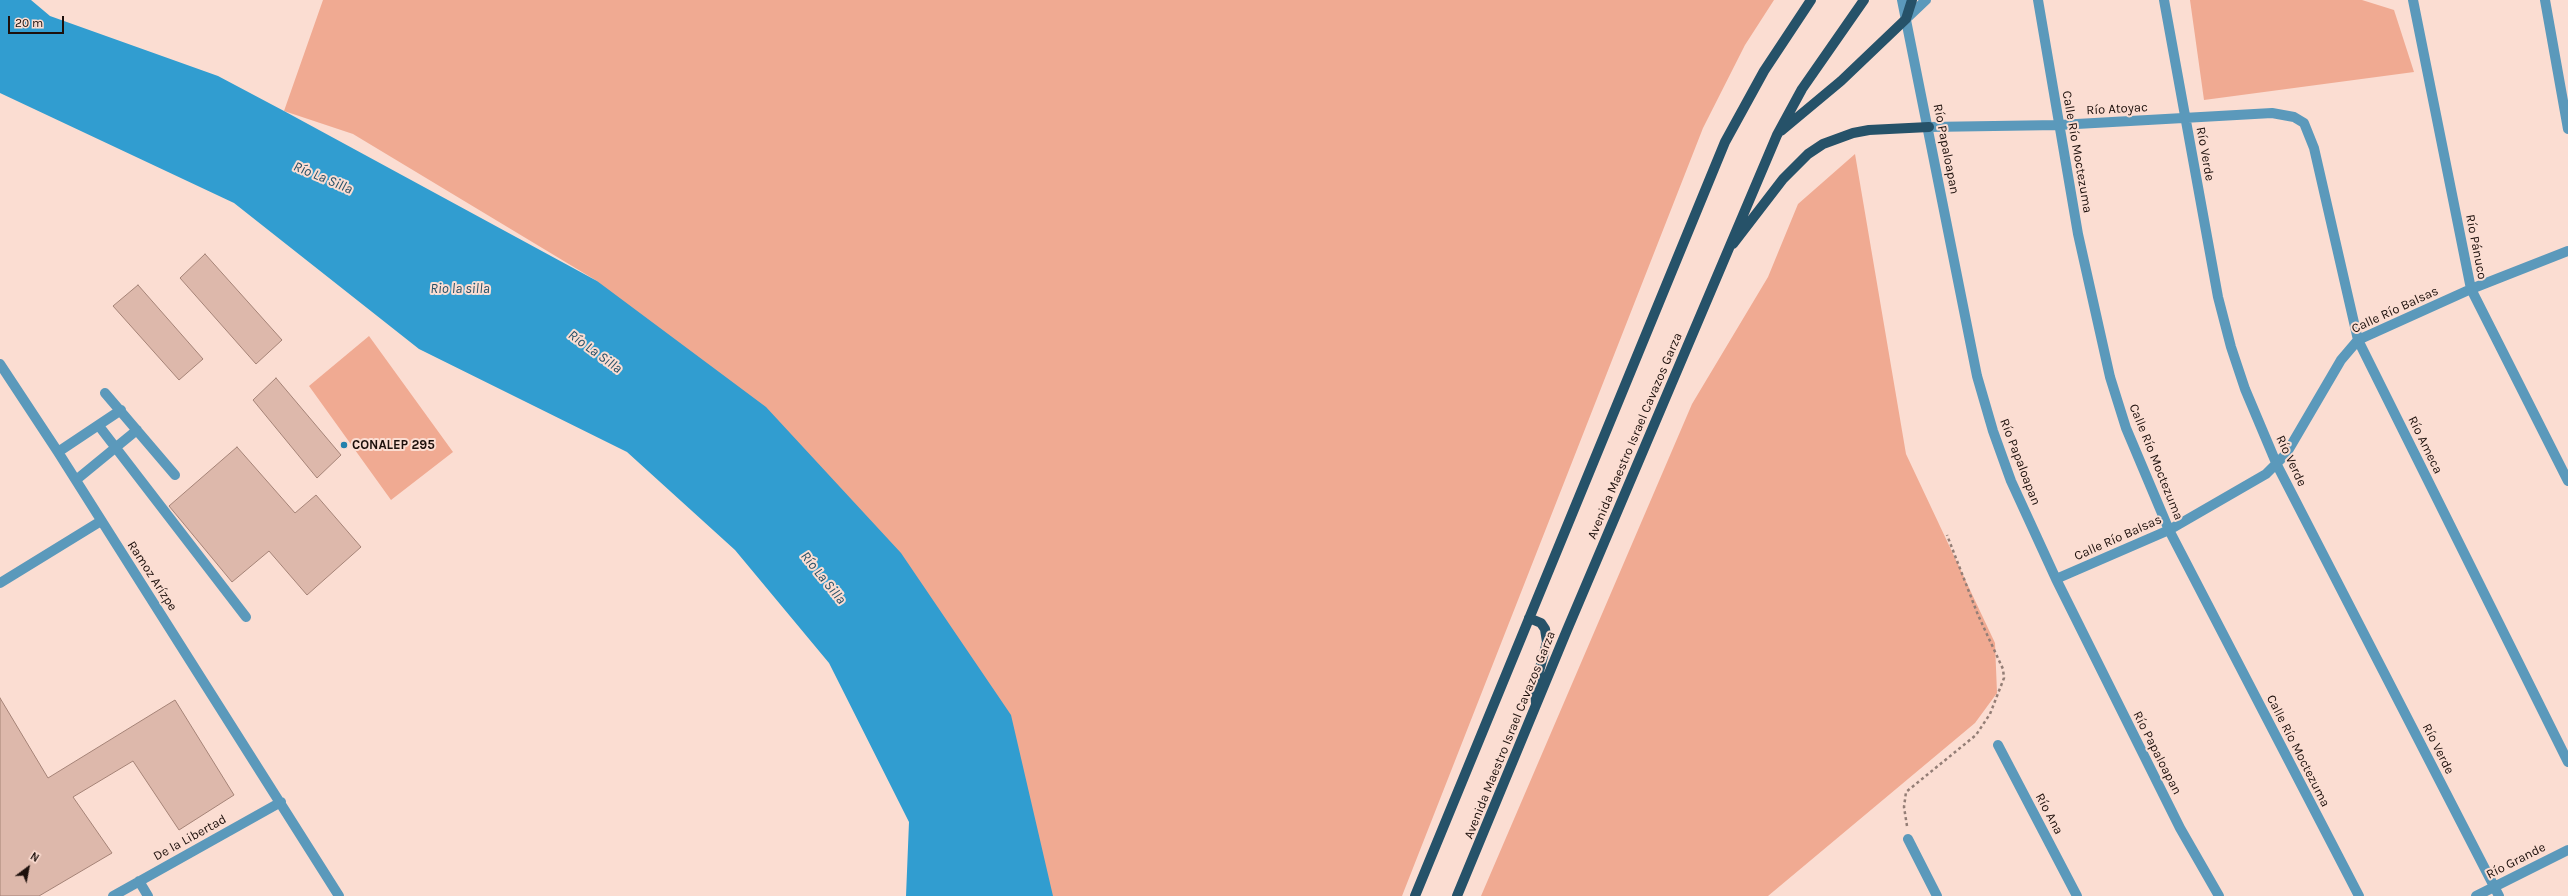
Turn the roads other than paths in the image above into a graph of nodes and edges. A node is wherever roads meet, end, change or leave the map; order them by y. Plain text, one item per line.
1 (1811, 0) edge
2 (1864, 0) edge
3 (1902, 0) edge
4 (1912, 0) edge
5 (1926, 0) edge
6 (2038, 0) edge
7 (2164, 0) edge
8 (2413, 0) edge
9 (2546, 0) edge
10 (1906, 19) junction
11 (2186, 118) junction
12 (2304, 124) joint
13 (2059, 125) junction
14 (1928, 127) junction
15 (2568, 129) edge
16 (1777, 135) junction
17 (2568, 251) edge
18 (1726, 253) junction
19 (2471, 289) junction
20 (2358, 340) junction
21 (0, 364) edge
22 (106, 393) dead end
23 (121, 410) junction
24 (99, 426) junction
25 (137, 430) junction
26 (115, 448) junction
27 (58, 452) junction
28 (2277, 465) junction
29 (175, 475) dead end
30 (76, 480) junction
31 (2568, 481) edge
32 (101, 521) junction
33 (2168, 530) junction
34 (2056, 579) junction
35 (0, 583) edge
36 (246, 617) dead end
37 (1529, 618) junction
38 (1536, 706) junction
39 (1998, 745) dead end
40 (2568, 762) edge
41 (281, 802) junction
42 (1908, 838) road end
43 (2568, 850) edge
44 (139, 881) junction
45 (2496, 892) edge
46 (113, 896) edge
47 (148, 896) edge
48 (339, 896) edge
49 (1415, 896) edge
50 (1457, 896) edge
51 (1937, 896) edge
52 (2077, 896) edge
53 (2219, 896) edge
54 (2359, 896) edge
55 (2476, 896) edge

1 - 37 main road, Avenida Maestro Israel Cavazos Garza
2 - 16 main road, Avenida Maestro Israel Cavazos Garza
3 - 10 street, Río Papaloapan
4 - 10 main road
5 - 10 street
6 - 13 street, Calle Río Moctezuma
7 - 11 street, Río Verde
8 - 19 street, Río Pánuco
9 - 15 street
10 - 14 street, Río Papaloapan
10 - 16 main road
11 - 12 street, Río Atoyac
11 - 13 street, Río Atoyac
11 - 28 street, Río Verde
12 - 20 street, Río Ameca
13 - 14 street, Río Atoyac
13 - 33 street, Calle Río Moctezuma
14 - 18 main road
14 - 34 street, Río Papaloapan
16 - 18 main road, Avenida Maestro Israel Cavazos Garza
17 - 19 street, Calle Río Balsas
18 - 38 main road, Avenida Maestro Israel Cavazos Garza
19 - 20 street, Calle Río Balsas
19 - 31 street, Río Pánuco
20 - 28 street, Calle Río Balsas
20 - 40 street, Río Ameca
21 - 27 street, Ramoz Arízpe
22 - 23 street
23 - 24 street
23 - 25 street
24 - 26 street
24 - 27 street
25 - 26 street
25 - 29 street
26 - 30 street
26 - 36 street
27 - 30 street, Ramoz Arízpe
28 - 33 street, Calle Río Balsas
28 - 45 street, Río Verde
30 - 32 street, Ramoz Arízpe
32 - 35 street
32 - 41 street, Ramoz Arízpe
33 - 34 street, Calle Río Balsas
33 - 54 street, Calle Río Moctezuma
34 - 53 street, Río Papaloapan
37 - 38 main road
37 - 49 main road, Avenida Maestro Israel Cavazos Garza
38 - 50 main road, Avenida Maestro Israel Cavazos Garza
39 - 52 street, Río Ana
41 - 44 street, De la Libertad
41 - 48 street, Ramoz Arízpe
42 - 51 street
43 - 45 street, Río Grande
44 - 46 street, De la Libertad
44 - 47 street
45 - 55 street, Río Grande

